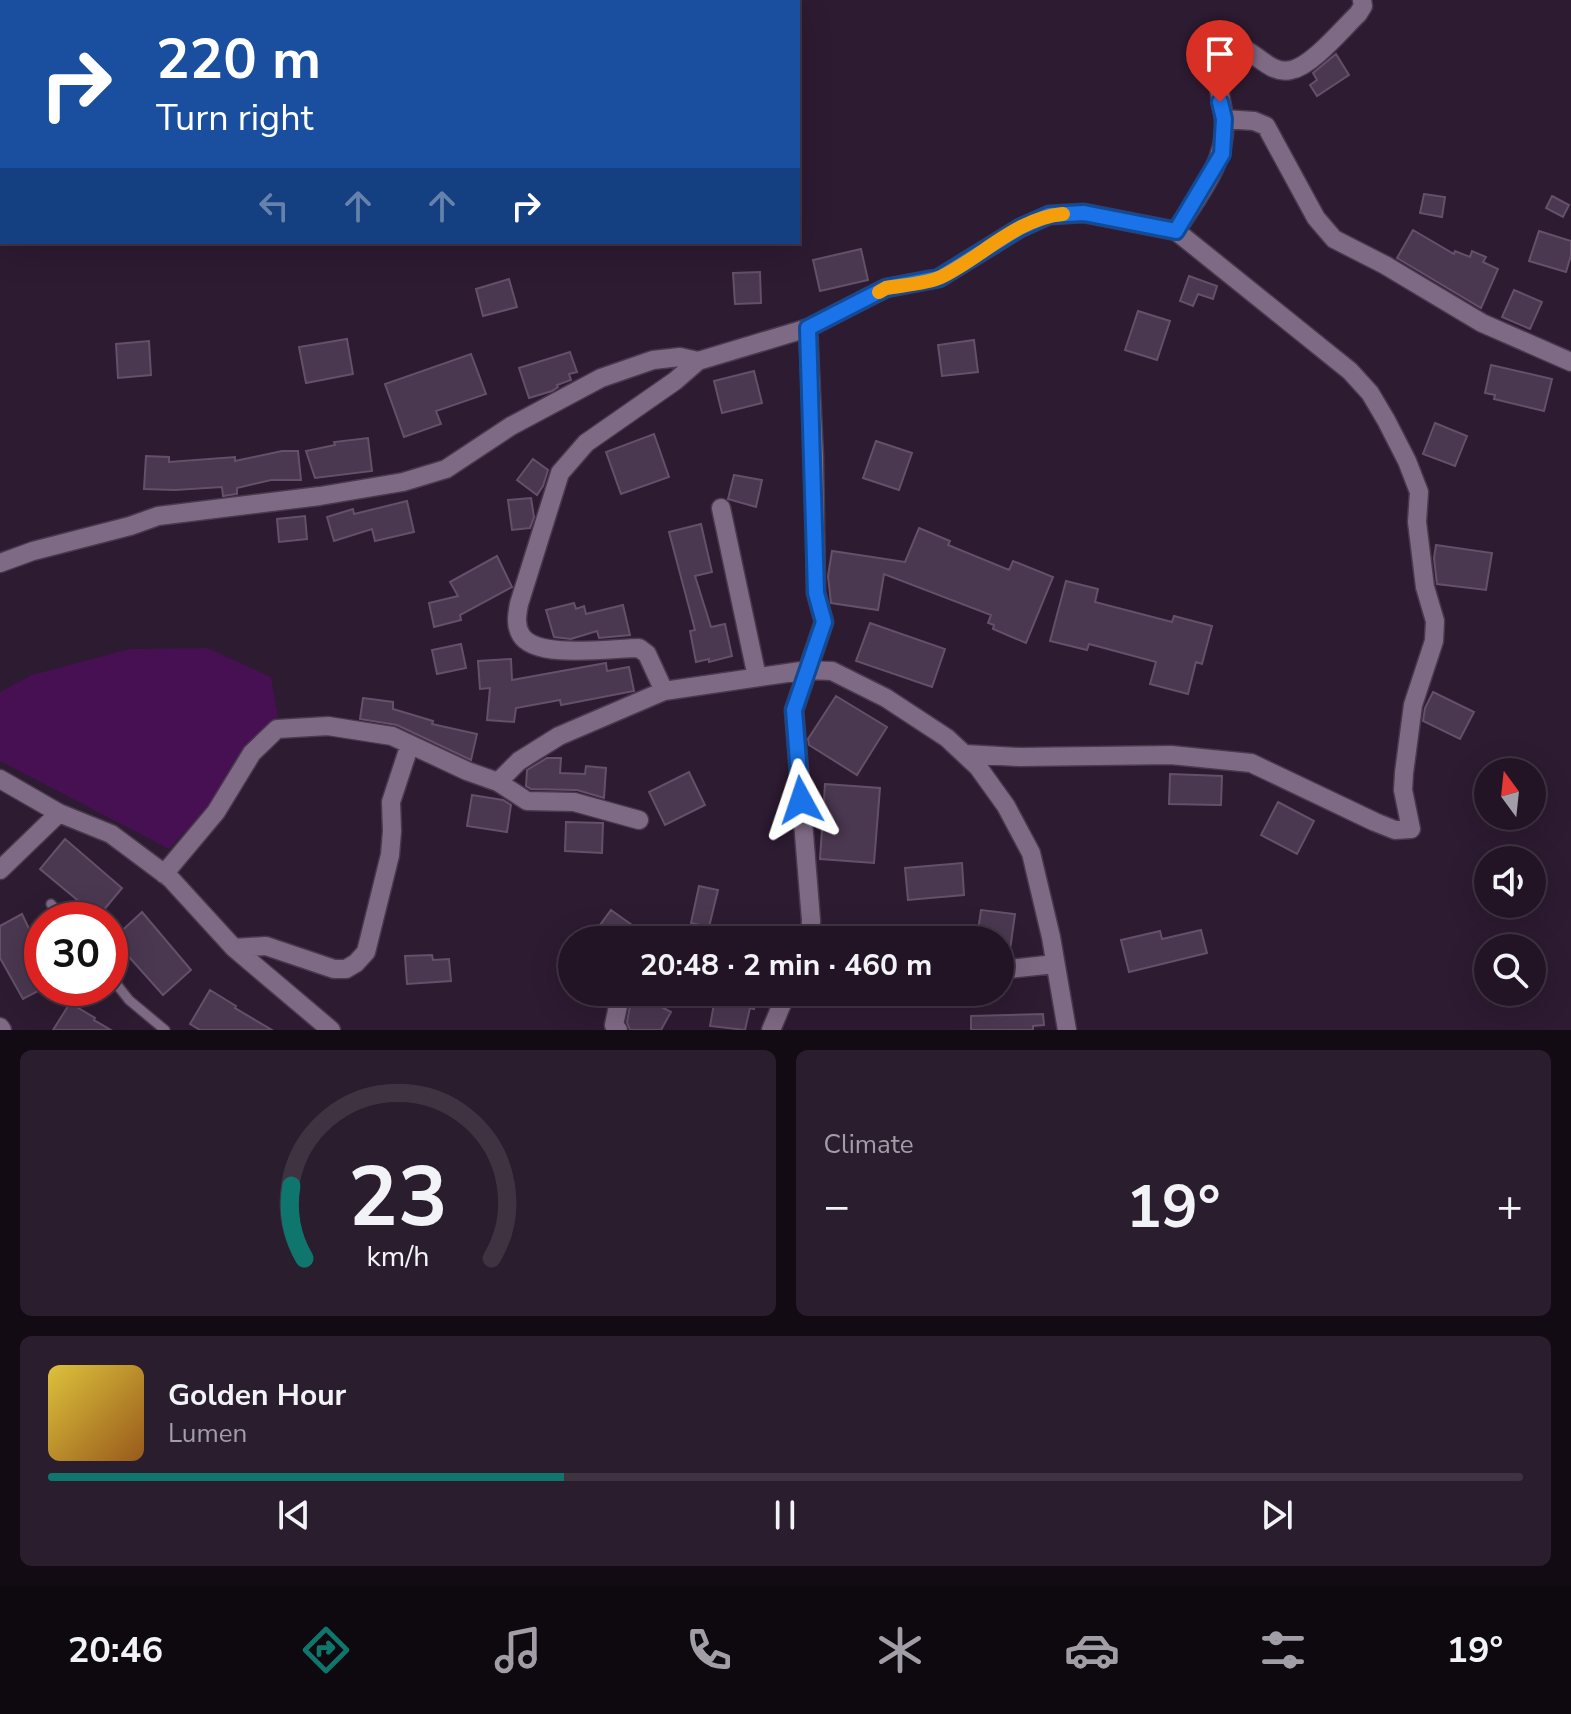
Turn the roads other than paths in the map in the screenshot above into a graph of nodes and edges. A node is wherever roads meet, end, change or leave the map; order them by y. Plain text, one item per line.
1 (1362, 0) edge
2 (1224, 119) junction
3 (1176, 231) junction
4 (808, 328) junction
5 (698, 361) junction
6 (1571, 362) edge
7 (721, 508) dead end
8 (0, 563) edge
9 (808, 670) junction
10 (757, 677) junction
11 (664, 691) junction
12 (410, 744) junction
13 (965, 754) junction
14 (0, 779) edge
15 (498, 782) junction
16 (59, 813) junction
17 (639, 820) dead end
18 (0, 870) edge
19 (164, 874) junction
20 (811, 926) edge
21 (234, 948) junction
22 (1055, 964) junction
23 (1014, 968) edge
24 (128, 999) edge
25 (618, 1006) edge
26 (781, 1006) edge
27 (165, 1030) edge
28 (331, 1030) edge
29 (618, 1030) edge
30 (771, 1030) edge
31 (1067, 1030) edge

1 - 2 street
2 - 3 street
2 - 6 street
3 - 4 street
3 - 13 street
4 - 5 street
4 - 9 street
5 - 8 street
5 - 11 street
7 - 10 street
9 - 10 street
9 - 13 street
9 - 20 street
10 - 11 street
11 - 15 street
12 - 15 street
12 - 19 street
12 - 21 street
13 - 22 street
14 - 16 street
15 - 17 street
16 - 18 street
16 - 19 street
19 - 21 street
21 - 28 street
22 - 23 street
22 - 31 street
24 - 27 lane
25 - 29 street
26 - 30 street

